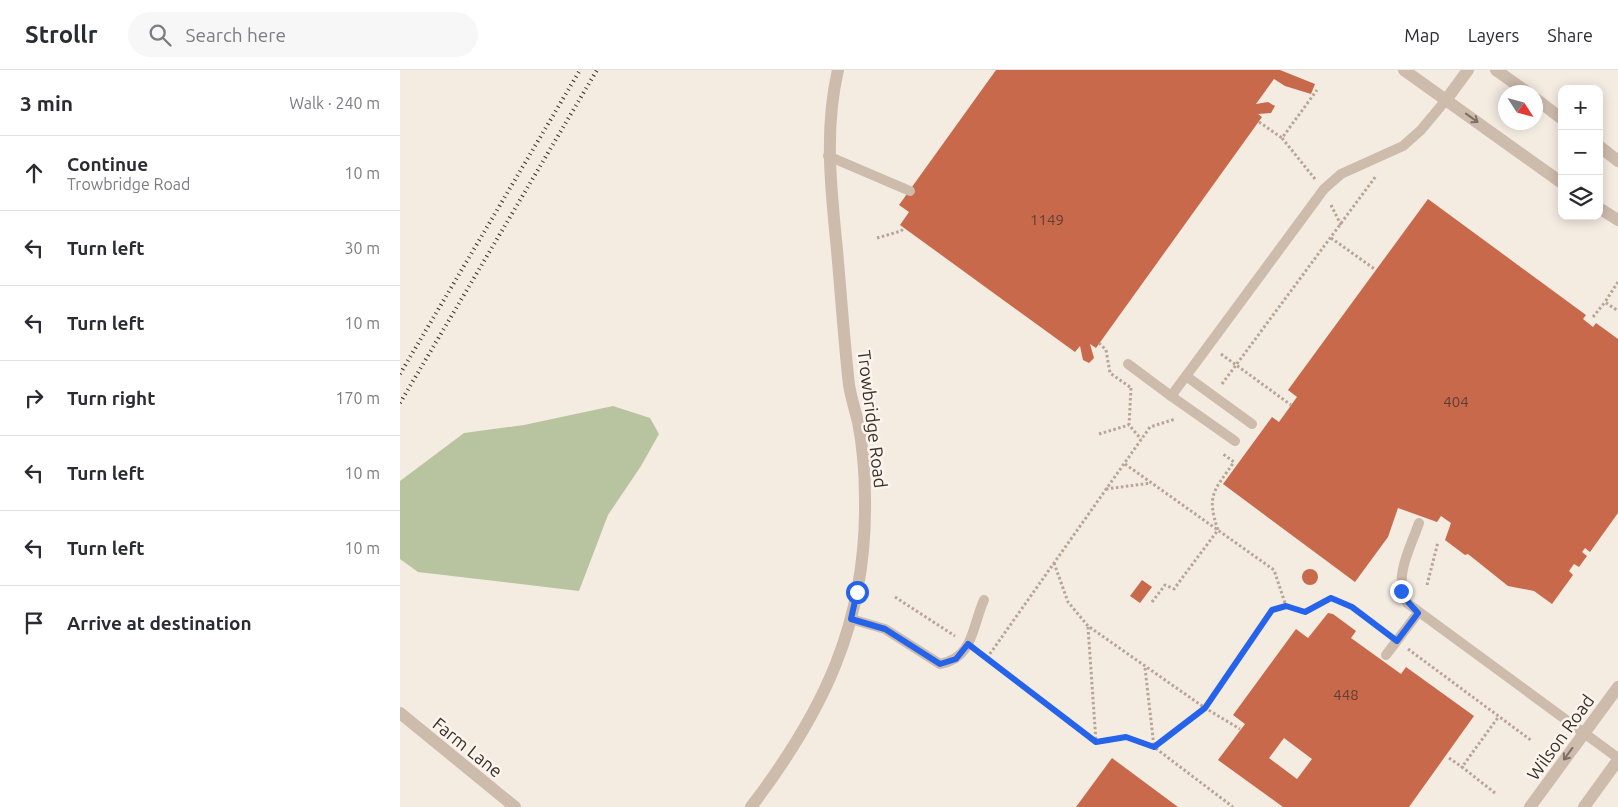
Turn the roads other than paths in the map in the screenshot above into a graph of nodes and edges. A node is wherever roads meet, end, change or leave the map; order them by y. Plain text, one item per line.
1 (838, 70) edge
2 (1404, 70) edge
3 (1468, 70) edge
4 (1496, 70) edge
5 (1517, 85) edge
6 (1446, 100) junction
7 (1543, 104) edge
8 (1558, 116) edge
9 (1603, 149) edge
10 (828, 156) junction
11 (1618, 161) edge
12 (1558, 180) edge
13 (910, 191) dead end
14 (1603, 211) edge
15 (1618, 220) edge
16 (1128, 364) dead end
17 (1186, 376) junction
18 (1171, 396) junction
19 (1252, 424) dead end
20 (1235, 441) dead end
21 (1419, 523) dead end
22 (984, 600) dead end
23 (1418, 613) junction
24 (851, 619) junction
25 (1386, 655) dead end
26 (1618, 687) edge
27 (400, 713) edge
28 (1584, 732) junction
29 (1618, 759) edge
30 (515, 807) edge
31 (752, 807) edge
32 (1530, 807) edge
33 (1584, 807) edge

1 - 10 street, Trowbridge Road
2 - 6 street
3 - 6 street
4 - 5 street
6 -> 12 street
6 - 17 lane
7 - 8 street
9 - 11 street
10 - 13 lane
10 - 24 street, Trowbridge Road
14 - 15 street
16 - 18 lane
17 - 18 lane
17 - 19 lane
18 - 20 lane
21 - 23 lane
22 - 24 lane
23 - 25 lane
23 - 28 lane
24 - 31 street, Trowbridge Road
26 - 28 street, Wilson Road
27 - 30 street, Farm Lane
28 - 29 lane
28 -> 32 street, Wilson Road
29 - 33 street

